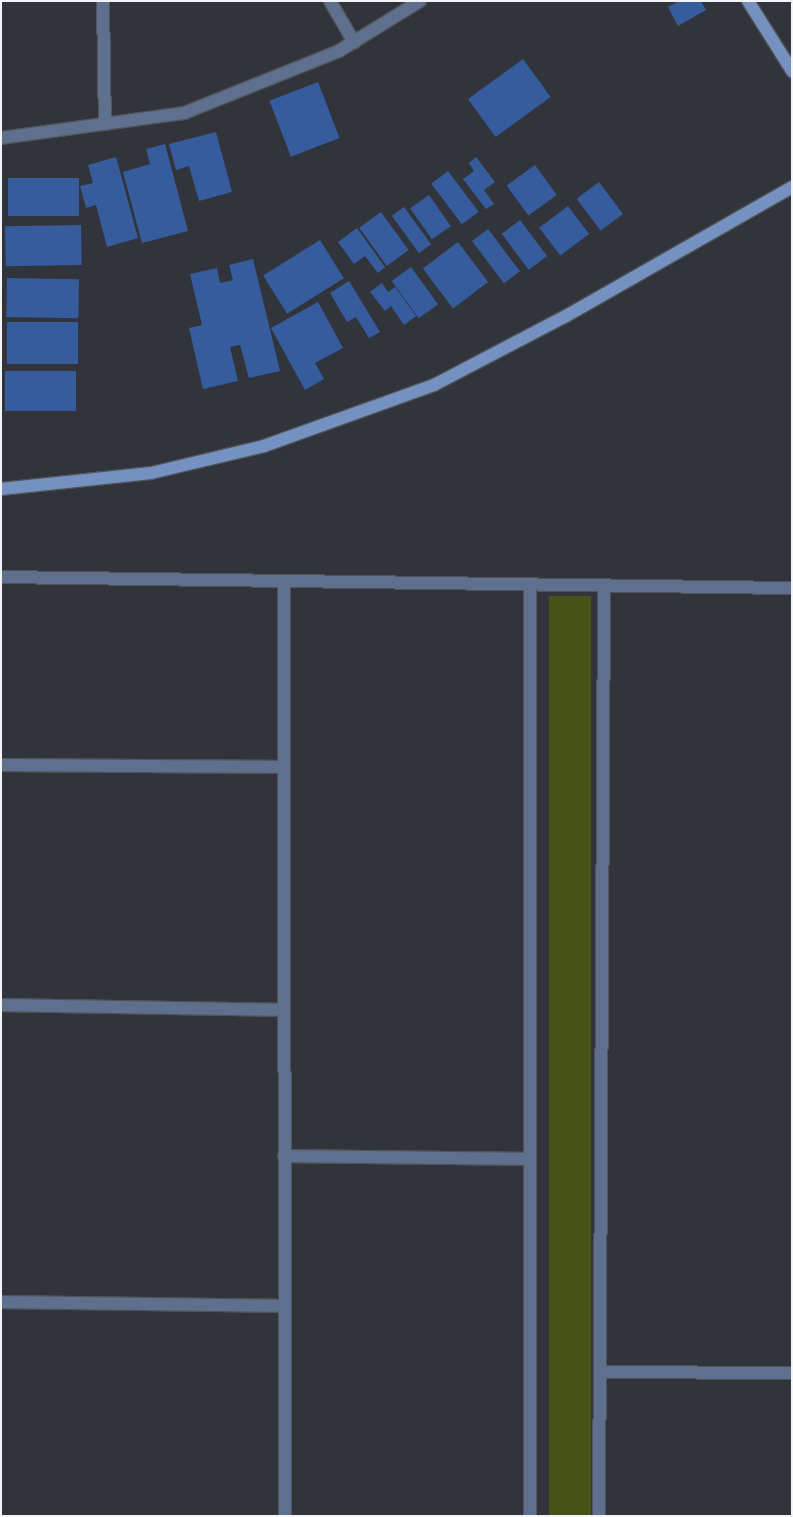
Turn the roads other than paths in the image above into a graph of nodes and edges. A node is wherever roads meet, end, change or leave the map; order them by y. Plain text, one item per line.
1 (103, 1) edge
2 (330, 1) edge
3 (420, 1) edge
4 (748, 1) edge
5 (354, 42) junction
6 (792, 71) edge
7 (105, 124) junction
8 (1, 138) edge
9 (792, 187) edge
10 (1, 488) edge
11 (1, 577) edge
12 (284, 581) junction
13 (530, 584) junction
14 (604, 585) junction
15 (792, 588) edge
16 (1, 766) edge
17 (284, 768) junction
18 (1, 1005) edge
19 (284, 1010) junction
20 (284, 1156) junction
21 (530, 1159) junction
22 (1, 1302) edge
23 (284, 1306) junction
24 (600, 1372) junction
25 (792, 1373) edge
26 (284, 1516) edge
27 (530, 1516) edge
28 (599, 1516) edge

1 - 7 street
2 - 5 street
3 - 5 street
4 - 6 street
5 - 7 street
7 - 8 street
9 - 10 street
11 - 12 street
12 - 13 street
12 - 17 street
13 - 14 street
13 - 21 street
14 - 15 street
14 - 24 street
16 - 17 street
17 - 19 street
18 - 19 street
19 - 20 street
20 - 21 street
20 - 23 street
21 - 27 street
22 - 23 street
23 - 26 street
24 - 25 street
24 - 28 street

